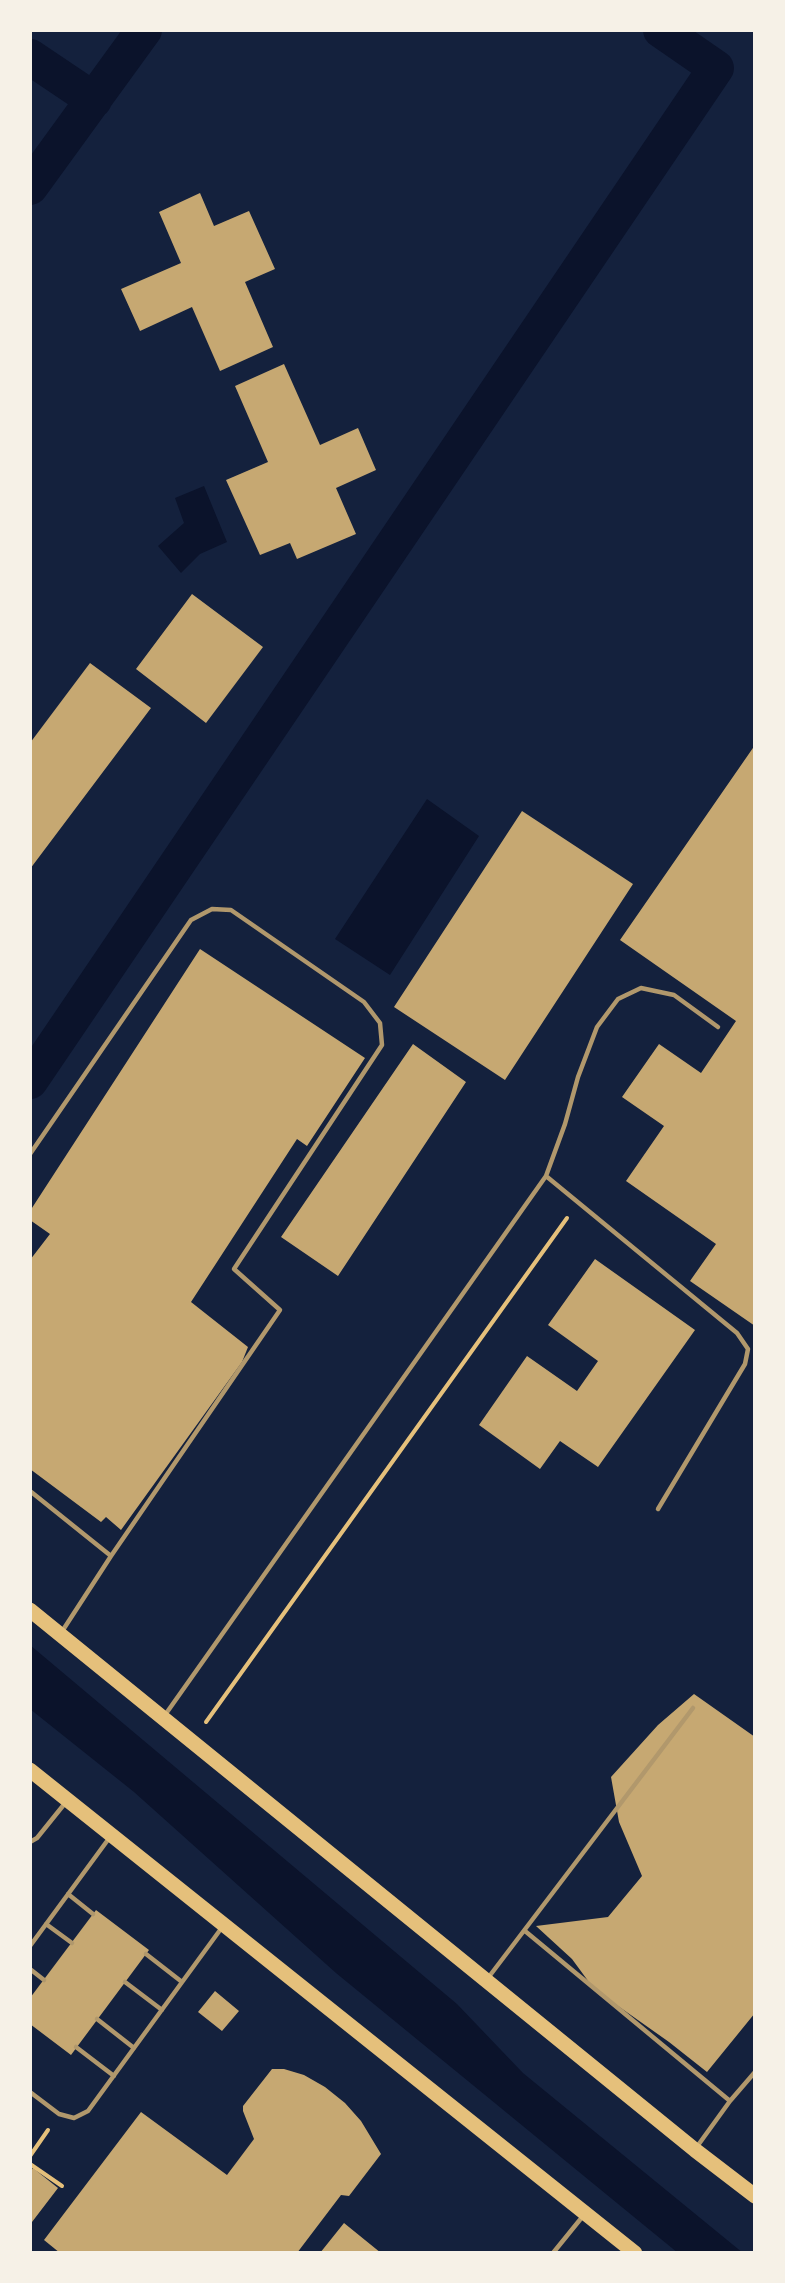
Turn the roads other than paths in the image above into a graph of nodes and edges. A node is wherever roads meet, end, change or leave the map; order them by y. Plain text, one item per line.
1 (718, 1027) dead end
2 (30, 1154) edge
3 (546, 1176) junction
4 (30, 1491) edge
5 (658, 1509) dead end
6 (111, 1556) junction
7 (30, 1610) edge
8 (61, 1634) junction
9 (693, 1708) dead end
10 (163, 1717) junction
11 (30, 1770) edge
12 (68, 1800) junction
13 (111, 1835) junction
14 (30, 1842) edge
15 (68, 1894) junction
16 (93, 1914) dead end
17 (46, 1924) junction
18 (224, 1925) junction
19 (525, 1931) junction
20 (72, 1943) dead end
21 (30, 1946) edge
22 (146, 1954) dead end
23 (30, 1969) edge
24 (487, 1979) junction
25 (44, 1980) dead end
26 (125, 1982) dead end
27 (182, 1982) junction
28 (162, 2010) junction
29 (97, 2019) dead end
30 (76, 2047) dead end
31 (134, 2048) junction
32 (755, 2072) edge
33 (114, 2076) junction
34 (30, 2092) edge
35 (730, 2101) junction
36 (695, 2150) junction
37 (755, 2196) edge
38 (585, 2213) junction
39 (553, 2253) edge
40 (635, 2253) edge

1 - 3 lane
2 - 6 lane
3 - 5 lane
3 - 10 lane
4 - 6 lane
6 - 8 lane
7 - 8 main road
8 - 10 main road
9 - 19 lane
10 - 24 main road
11 - 12 main road
12 - 13 main road
12 - 14 lane
13 - 15 lane
13 - 18 main road
15 - 16 lane
15 - 17 lane
17 - 20 lane
17 - 21 lane
18 - 27 lane
18 - 38 main road
19 - 24 lane
19 - 35 lane
22 - 27 lane
23 - 25 lane
24 - 36 main road
26 - 28 lane
27 - 28 lane
28 - 31 lane
29 - 31 lane
30 - 33 lane
31 - 33 lane
32 - 35 lane
33 - 34 lane
35 - 36 lane
36 - 37 main road
38 - 39 lane
38 - 40 main road

